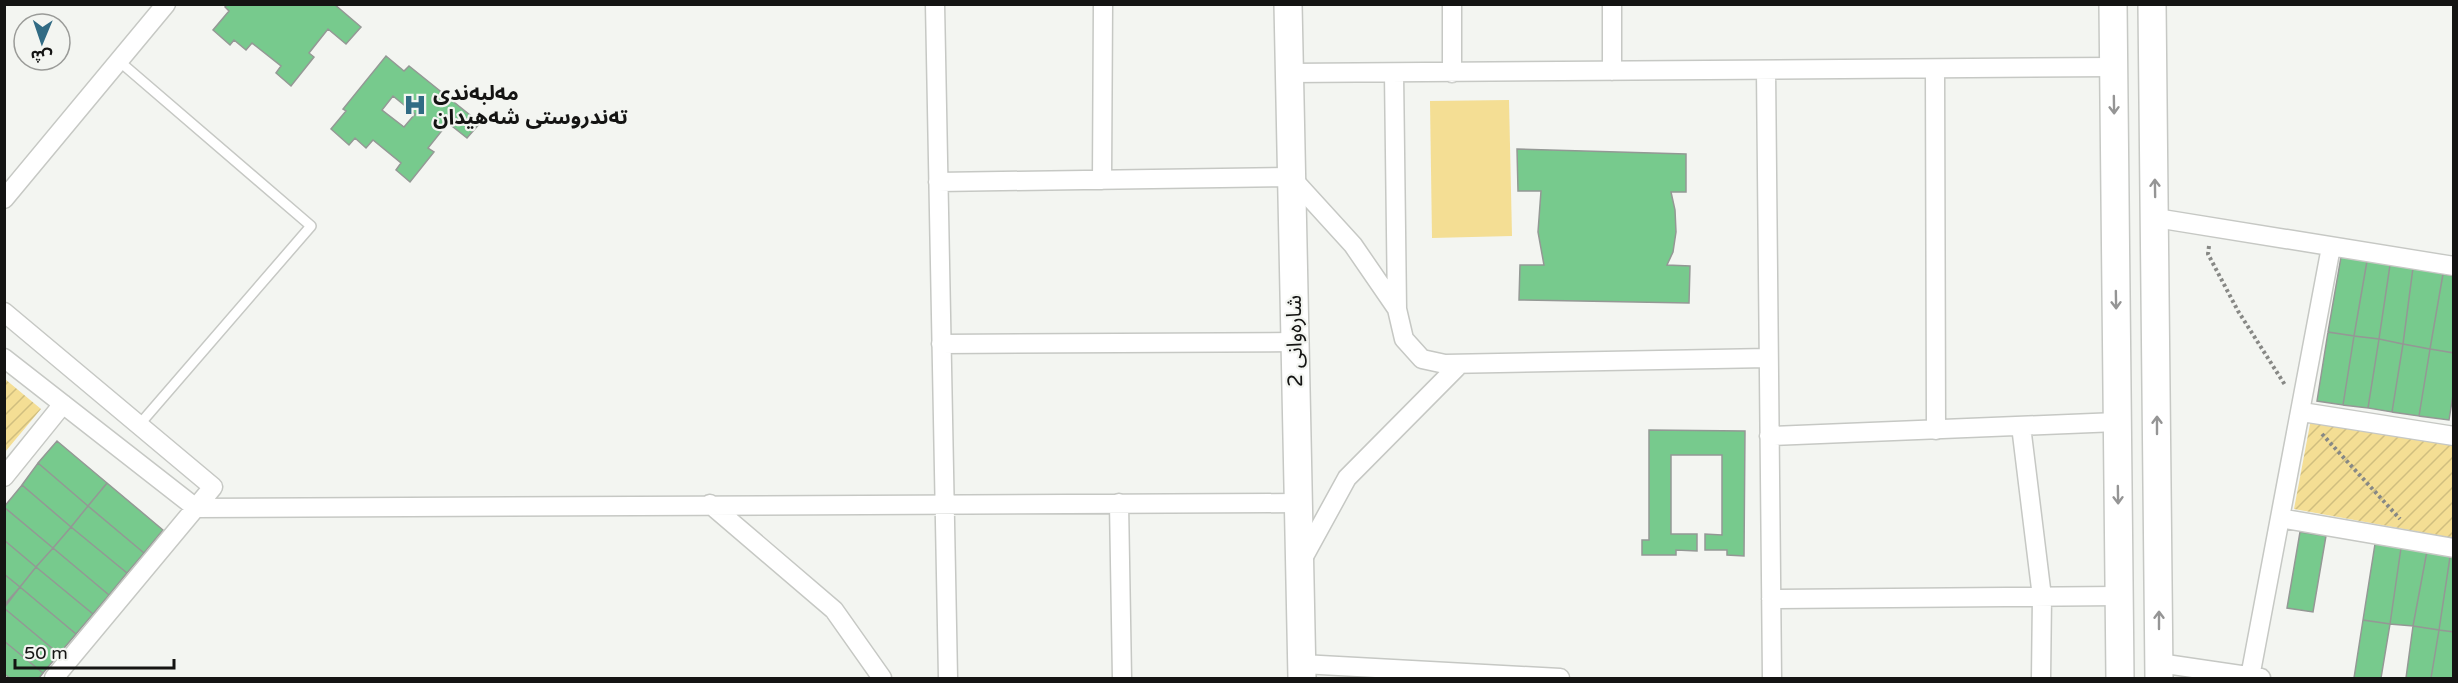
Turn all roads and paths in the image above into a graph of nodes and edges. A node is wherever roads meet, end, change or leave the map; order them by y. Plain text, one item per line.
1 (935, 4) edge
2 (1103, 4) edge
3 (1288, 4) edge
4 (1452, 4) edge
5 (1612, 4) edge
6 (2113, 4) edge
7 (2152, 4) edge
8 (165, 5) edge
9 (119, 61) junction
10 (2114, 67) junction
11 (1935, 69) junction
12 (1766, 70) junction
13 (1612, 71) junction
14 (1289, 73) junction
15 (1394, 73) junction
16 (1452, 73) junction
17 (1292, 177) junction
18 (1102, 180) junction
19 (938, 183) junction
20 (4, 199) edge
21 (2156, 218) junction
22 (2212, 227) junction
23 (2331, 247) junction
24 (2454, 266) edge
25 (1397, 309) junction
26 (4, 312) edge
27 (1295, 342) junction
28 (941, 344) junction
29 (4, 358) edge
30 (1768, 358) junction
31 (1460, 364) junction
32 (63, 405) junction
33 (2302, 412) junction
34 (2117, 422) junction
35 (139, 425) junction
36 (2021, 426) junction
37 (1936, 430) junction
38 (1769, 436) junction
39 (2454, 436) edge
40 (4, 477) edge
41 (1299, 502) junction
42 (944, 503) junction
43 (1119, 503) junction
44 (710, 504) junction
45 (196, 508) junction
46 (2280, 518) junction
47 (2422, 543) junction
48 (2454, 548) edge
49 (1300, 564) junction
50 (2119, 596) junction
51 (2042, 597) junction
52 (1771, 599) junction
53 (1302, 671) edge
54 (2159, 671) edge
55 (54, 678) edge
56 (882, 678) edge
57 (948, 678) edge
58 (1122, 678) edge
59 (1560, 678) edge
60 (1772, 678) edge
61 (2041, 678) edge
62 (2120, 678) edge
63 (2256, 678) edge

1 - 19 street
2 - 18 street
3 - 14 main road, شارەوانی 2
4 - 16 street
5 - 13 street
6 - 10 main road
21 -> 7 main road
8 - 9 street
9 - 20 street
9 - 35 lane
10 - 11 street
10 -> 34 main road
11 - 12 street
11 - 37 street
12 - 13 street
12 - 30 street
13 - 16 street
14 - 15 street
14 - 17 main road, شارەوانی 2
15 - 16 street
15 - 25 street
17 - 18 street
17 - 25 street
17 - 27 main road, شارەوانی 2
18 - 19 street
19 - 28 street
21 - 22 street
54 -> 21 main road
22 - 23 street
22 - 33 path
23 - 24 street
23 - 33 street
25 - 31 street
26 - 35 street
27 - 28 street
27 - 41 main road, شارەوانی 2
28 - 42 street
29 - 32 street
30 - 31 street
30 - 38 street
31 - 49 street
32 - 40 street
32 - 45 street
33 - 39 street
33 - 46 street
33 - 47 path
34 - 36 street
34 -> 50 main road
35 - 45 street
36 - 37 street
36 - 51 street
37 - 38 street
38 - 52 street
41 - 43 street
41 - 49 main road, شارەوانی 2
42 - 43 street
42 - 44 street
42 - 57 street
43 - 58 street
44 - 45 street
44 - 56 street
45 - 55 street
46 - 47 street
46 - 63 street
47 - 48 street
49 - 53 main road, شارەوانی 2
50 - 51 street
50 - 62 main road
51 - 52 street
51 - 61 street
52 - 60 street
53 - 59 street
54 - 63 street

